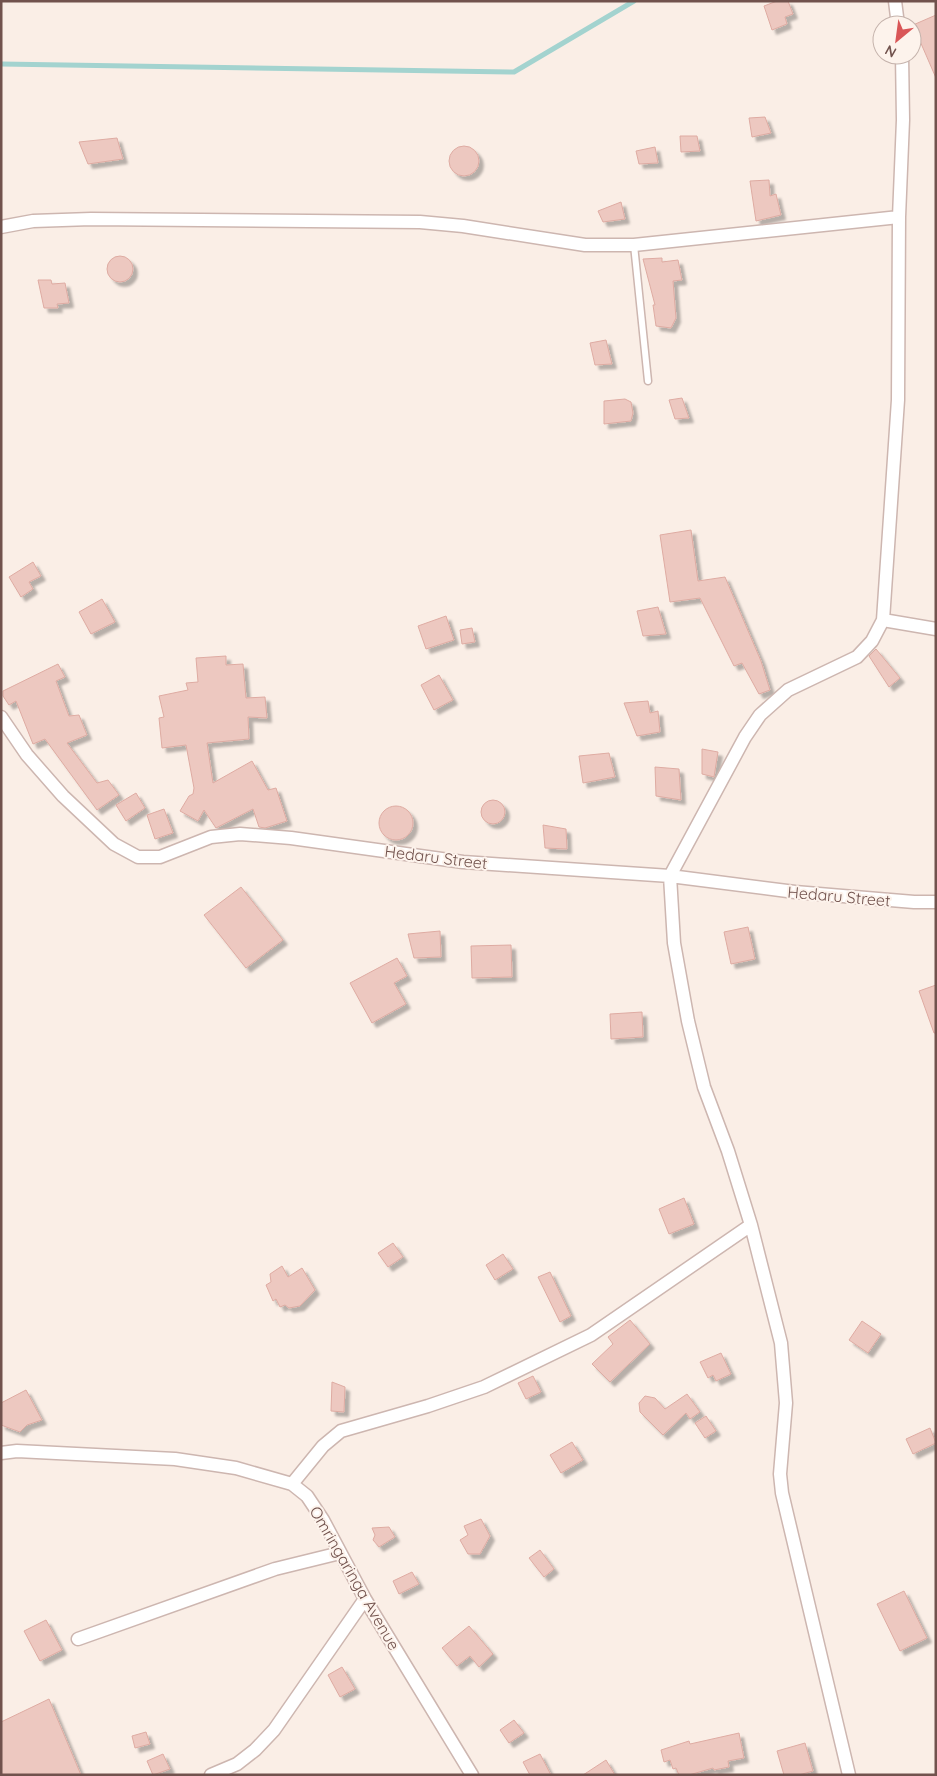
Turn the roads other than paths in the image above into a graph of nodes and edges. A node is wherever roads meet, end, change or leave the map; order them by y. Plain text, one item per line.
1 (895, 1) edge
2 (897, 15) edge
3 (902, 65) edge
4 (899, 217) junction
5 (1, 228) edge
6 (634, 245) junction
7 (648, 381) dead end
8 (883, 620) junction
9 (936, 629) edge
10 (1, 717) edge
11 (670, 876) junction
12 (936, 902) edge
13 (751, 1225) junction
14 (1, 1453) edge
15 (292, 1484) junction
16 (340, 1553) junction
17 (365, 1599) junction
18 (78, 1638) dead end
19 (211, 1775) edge
20 (472, 1775) edge
21 (849, 1775) edge

1 - 2 street
3 - 4 street
4 - 6 street
4 - 8 street
5 - 6 street
6 - 7 lane
8 - 9 street
8 - 11 street
10 - 11 street, Hedaru Street
11 - 12 street, Hedaru Street
11 - 13 street
13 - 15 street
13 - 21 street
14 - 15 street, Omringaringa Avenue
15 - 16 street, Omringaringa Avenue
16 - 17 street, Omringaringa Avenue
16 - 18 street
17 - 19 street
17 - 20 street, Omringaringa Avenue

